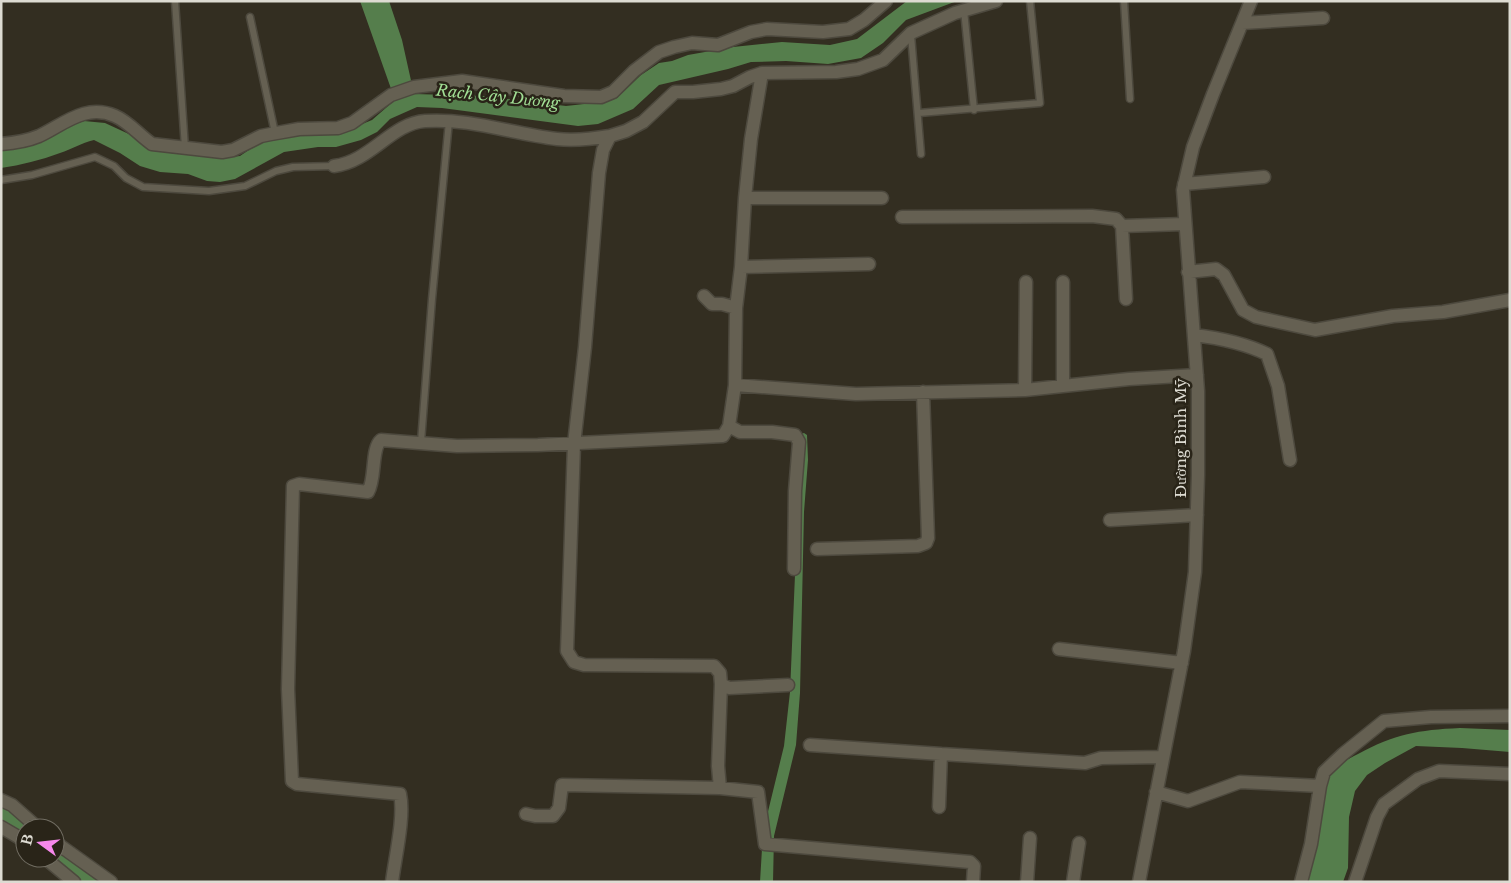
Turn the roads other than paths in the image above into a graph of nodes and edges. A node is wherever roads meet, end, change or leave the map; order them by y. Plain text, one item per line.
1 (175, 1) edge
2 (886, 1) edge
3 (996, 1) edge
4 (1030, 1) edge
5 (1124, 1) edge
6 (1251, 1) edge
7 (964, 10) junction
8 (250, 17) dead end
9 (1323, 18) dead end
10 (1242, 23) junction
11 (911, 33) junction
12 (762, 73) junction
13 (1130, 99) dead end
14 (974, 110) junction
15 (919, 113) junction
16 (449, 121) junction
17 (275, 133) junction
18 (610, 136) junction
19 (1, 144) edge
20 (185, 148) junction
21 (921, 154) dead end
22 (334, 166) joint
23 (1264, 178) dead end
24 (1, 180) edge
25 (1184, 184) junction
26 (745, 198) junction
27 (882, 198) dead end
28 (902, 217) dead end
29 (1184, 224) junction
30 (1122, 226) junction
31 (869, 264) dead end
32 (741, 267) junction
33 (1188, 272) junction
34 (1026, 282) dead end
35 (1063, 282) dead end
36 (704, 296) dead end
37 (1126, 299) dead end
38 (1510, 300) edge
39 (736, 308) junction
40 (1194, 335) junction
41 (1196, 375) junction
42 (735, 385) junction
43 (1063, 386) junction
44 (1024, 390) junction
45 (923, 392) junction
46 (729, 426) junction
47 (421, 442) junction
48 (574, 444) junction
49 (1290, 460) dead end
50 (1197, 515) junction
51 (1110, 520) dead end
52 (818, 549) dead end
53 (794, 569) dead end
54 (1059, 649) dead end
55 (1182, 663) junction
56 (721, 684) junction
57 (788, 686) dead end
58 (1510, 716) edge
59 (810, 745) dead end
60 (941, 754) junction
61 (1163, 757) junction
62 (1510, 774) edge
63 (1320, 786) junction
64 (720, 788) junction
65 (1156, 792) junction
66 (1, 800) edge
67 (939, 807) dead end
68 (526, 814) dead end
69 (27, 818) edge
70 (1, 827) edge
71 (15, 835) edge
72 (1030, 838) dead end
73 (1079, 843) dead end
74 (65, 849) edge
75 (57, 868) edge
76 (74, 882) edge
77 (111, 882) edge
78 (392, 882) edge
79 (973, 882) edge
80 (1026, 882) edge
81 (1073, 882) edge
82 (1139, 882) edge
83 (1301, 882) edge
84 (1355, 882) edge

1 - 20 lane
2 - 17 street
3 - 7 street
4 - 14 lane
5 - 13 lane
6 - 10 street, Đường Bình Mỹ
7 - 11 street
7 - 14 lane
8 - 17 lane
9 - 10 street
10 - 25 street, Đường Bình Mỹ
11 - 12 street
11 - 15 lane
12 - 18 street
12 - 26 street
14 - 15 lane
15 - 21 lane
16 - 18 street
16 - 22 street
16 - 47 lane
17 - 20 street
18 - 48 street
19 - 20 street
22 - 24 lane
23 - 25 street
25 - 29 street, Đường Bình Mỹ
26 - 27 street
26 - 32 street
28 - 30 street
29 - 30 street
29 - 33 street, Đường Bình Mỹ
30 - 37 street
31 - 32 street
32 - 39 street
33 - 38 street
33 - 40 street, Đường Bình Mỹ
34 - 44 street
35 - 43 street
36 - 39 street
39 - 42 street
40 - 41 street, Đường Bình Mỹ
40 - 49 street
41 - 43 street
41 - 50 street, Đường Bình Mỹ
42 - 45 street
42 - 46 street
43 - 44 street
44 - 45 street
45 - 52 street
46 - 48 street
46 - 53 street
47 - 48 street
47 - 78 street
48 - 56 street
50 - 51 street
50 - 55 street, Đường Bình Mỹ
54 - 55 street
55 - 61 street, Đường Bình Mỹ
56 - 57 street
56 - 64 street
58 - 63 street
59 - 60 street
60 - 61 street
60 - 67 street
61 - 65 street, Đường Bình Mỹ
62 - 84 street
63 - 65 street
63 - 83 street
64 - 68 street
64 - 79 street
65 - 82 street, Đường Bình Mỹ
66 - 69 street
70 - 71 street
72 - 80 street
73 - 81 street
74 - 77 street
75 - 76 street

